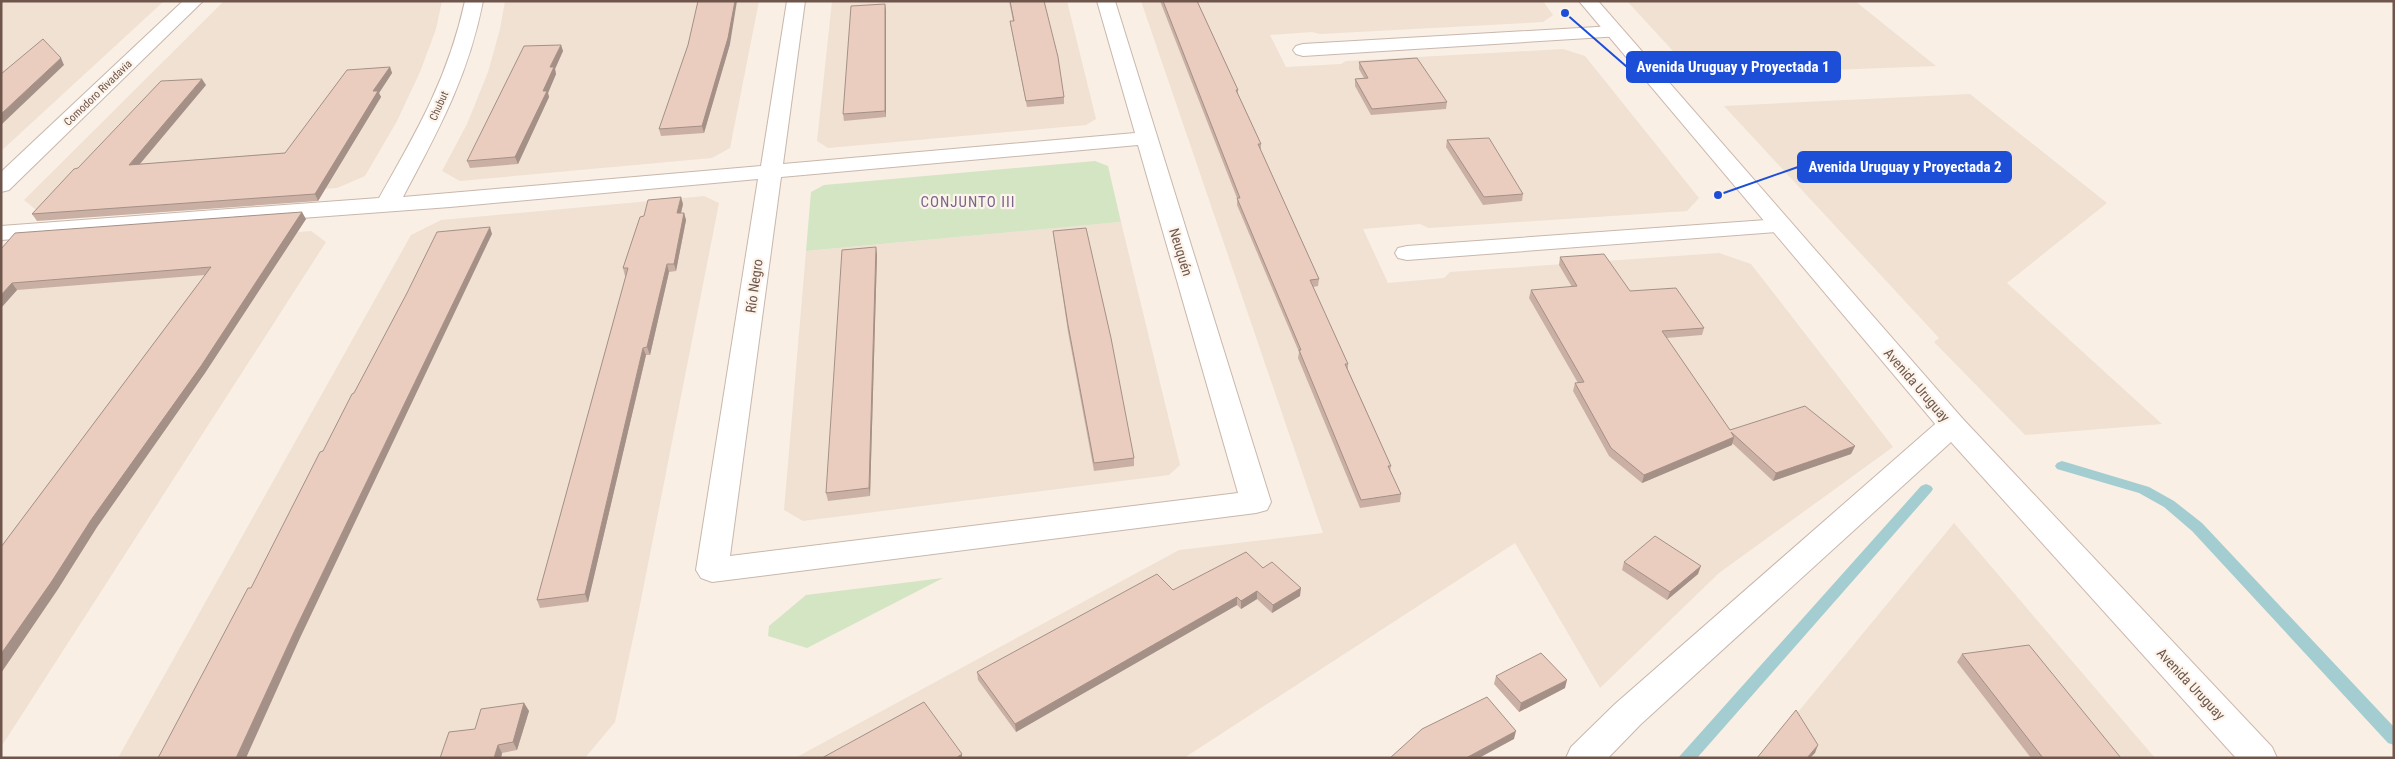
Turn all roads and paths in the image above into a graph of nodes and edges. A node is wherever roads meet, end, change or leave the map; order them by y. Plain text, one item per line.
1 (194, 1) edge
2 (474, 1) edge
3 (796, 1) edge
4 (1106, 1) edge
5 (1588, 1) edge
6 (1614, 32) junction
7 (1303, 50) dead end
8 (1147, 138) junction
9 (771, 171) junction
10 (1, 185) edge
11 (387, 205) junction
12 (1781, 226) junction
13 (1, 233) edge
14 (1407, 253) dead end
15 (1952, 425) junction
16 (712, 570) joint
17 (1584, 758) edge
18 (2259, 758) edge

1 - 10 street, Comodoro Rivadavia
2 - 11 street, Chubut
3 - 9 street, Río Negro
4 - 8 street, Neuquén
5 - 6 street, Avenida Uruguay
6 - 7 street
6 - 12 street, Avenida Uruguay
8 - 9 street
8 - 16 street, Neuquén
9 - 11 street
9 - 16 street, Río Negro
11 - 13 street
12 - 14 street
12 - 15 street, Avenida Uruguay
15 - 17 street
15 - 18 street, Avenida Uruguay

